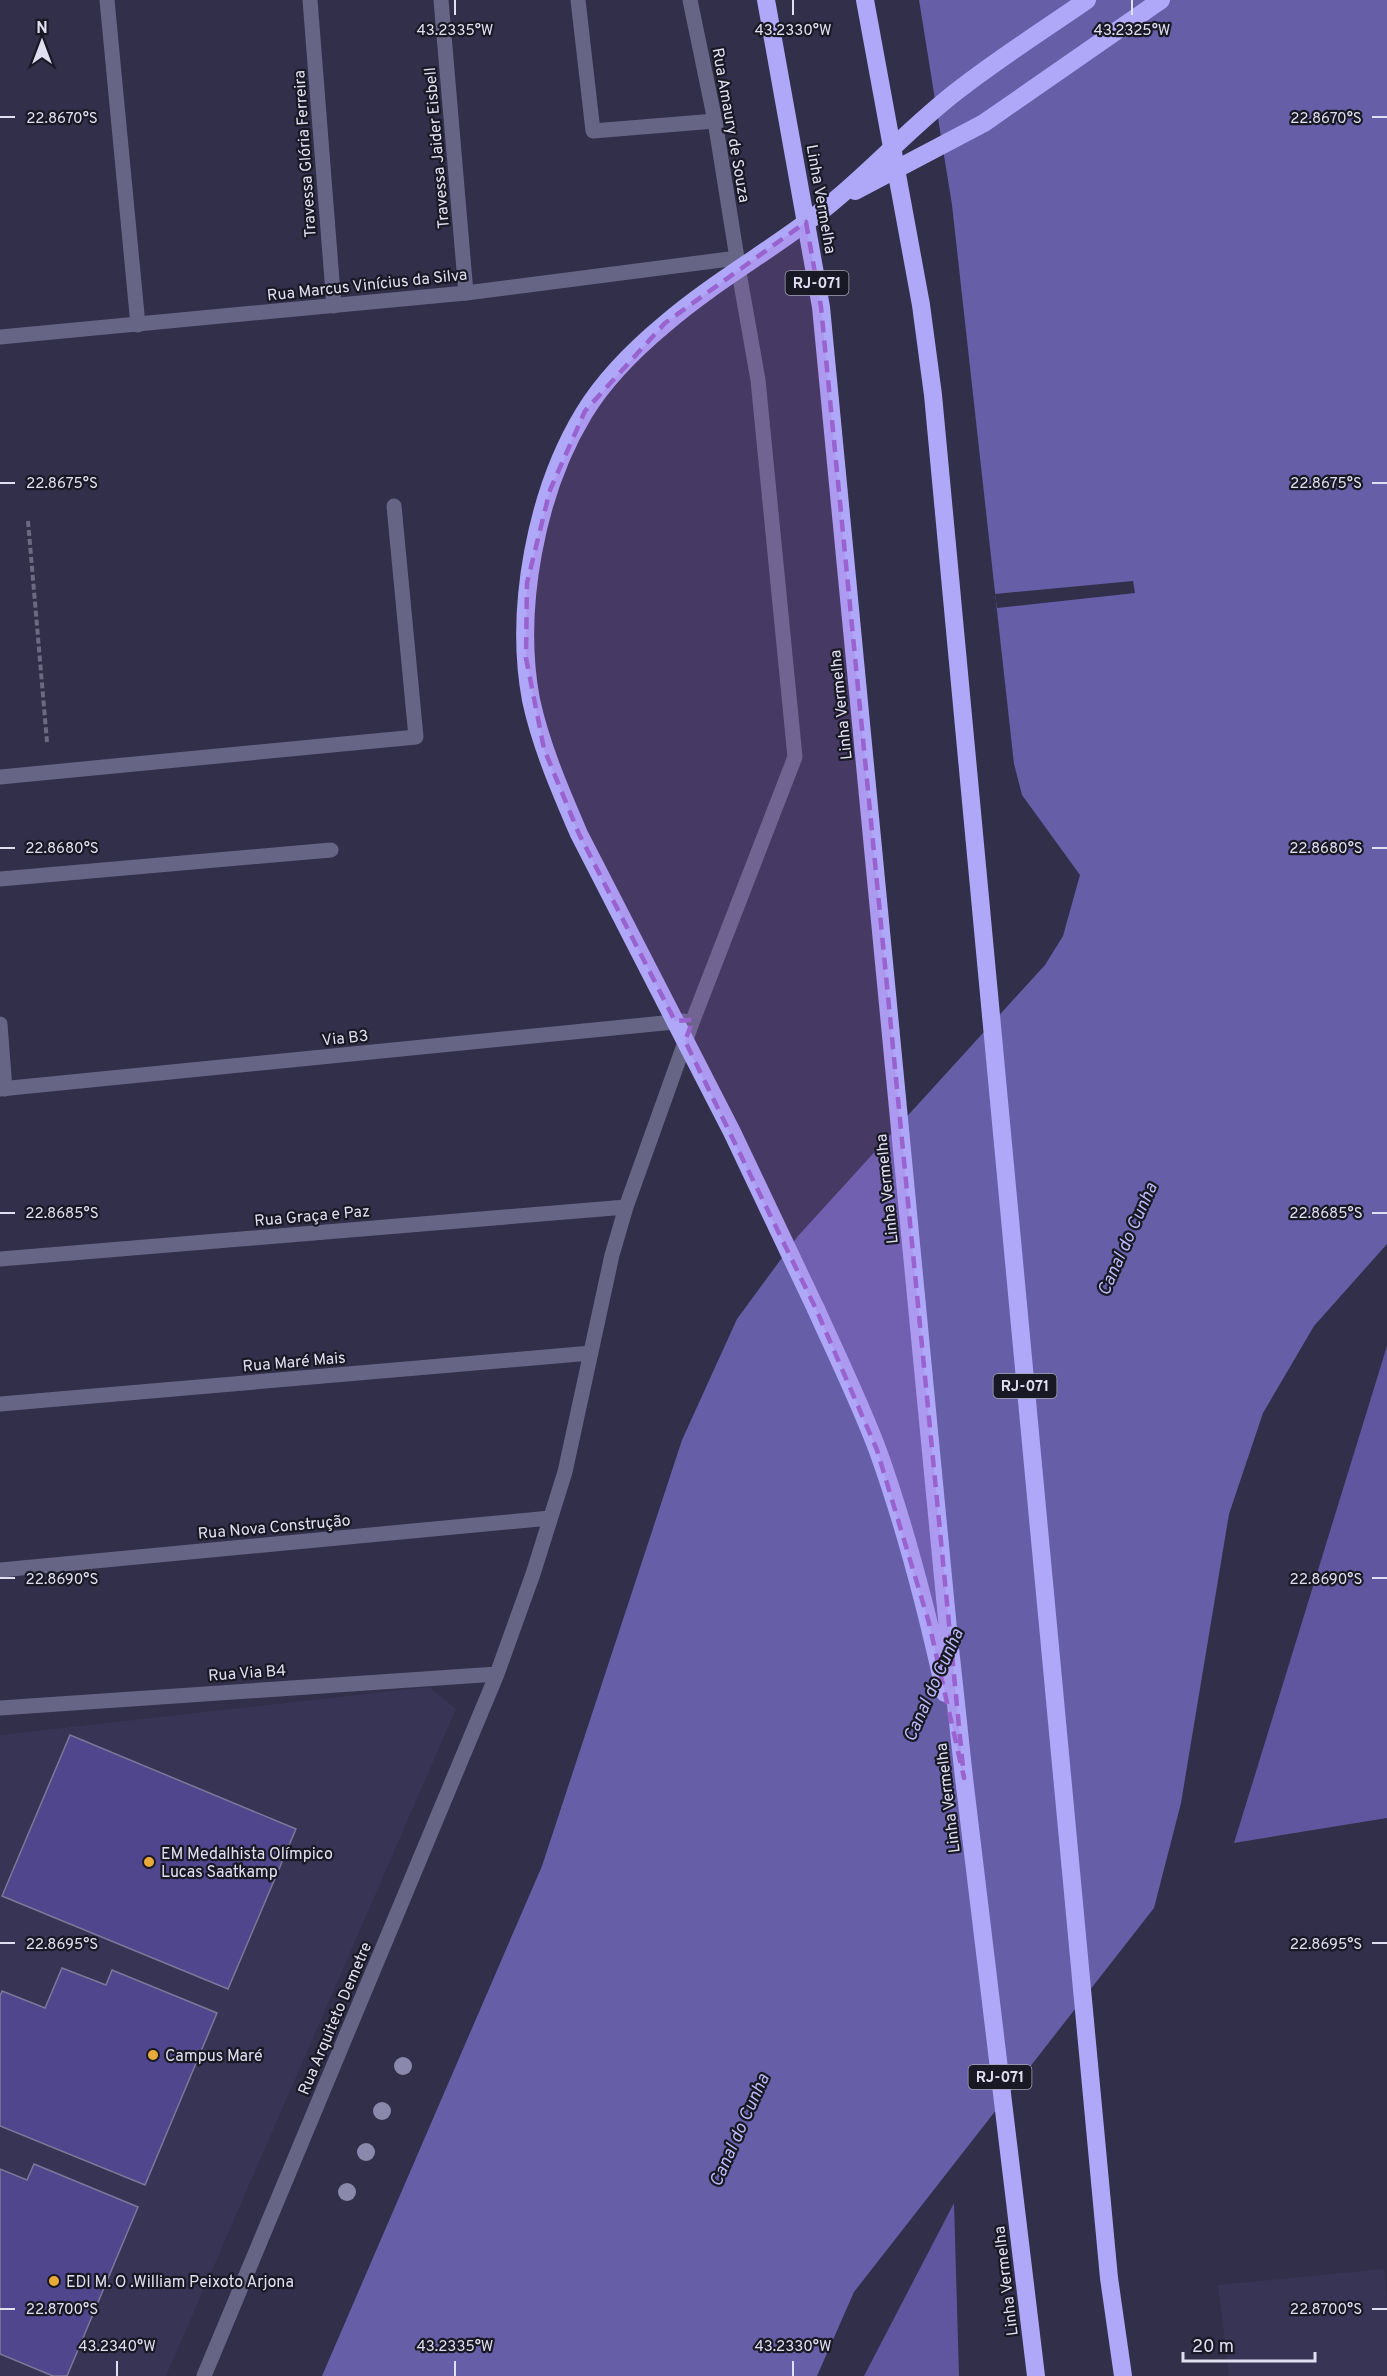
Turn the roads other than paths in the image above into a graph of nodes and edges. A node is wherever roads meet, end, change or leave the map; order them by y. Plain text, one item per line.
1 (107, 0) edge
2 (310, 0) edge
3 (441, 0) edge
4 (578, 0) edge
5 (690, 0) edge
6 (766, 0) edge
7 (865, 0) edge
8 (1087, 0) edge
9 (1161, 0) edge
10 (715, 121) junction
11 (829, 205) junction
12 (736, 258) junction
13 (466, 293) junction
14 (334, 306) junction
15 (138, 325) junction
16 (0, 337) edge
17 (394, 506) dead end
18 (0, 777) edge
19 (331, 850) dead end
20 (0, 879) edge
21 (693, 1020) junction
22 (0, 1024) edge
23 (2, 1089) edge
24 (626, 1206) junction
25 (0, 1259) edge
26 (591, 1353) junction
27 (0, 1404) edge
28 (550, 1518) junction
29 (0, 1570) edge
30 (497, 1674) junction
31 (0, 1708) edge
32 (964, 1778) junction
33 (204, 2376) edge
34 (1036, 2376) edge
35 (1123, 2376) edge

1 - 15 street
2 - 14 street, Travessa Glória Ferreira
3 - 13 street, Travessa Jaider Eisbell
4 - 10 street
5 - 10 street, Rua Amaury de Souza
6 - 32 highway, Linha Vermelha / RJ-071
7 - 35 highway, RJ-071, bridge
8 - 11 highway, bridge
9 - 11 highway, bridge
10 - 12 street, Rua Amaury de Souza
11 - 32 highway, bridge
12 - 13 street, Rua Marcus Vinícius da Silva
12 - 21 street, Rua Amaury de Souza
13 - 14 street, Rua Marcus Vinícius da Silva
14 - 15 street, Rua Marcus Vinícius da Silva
15 - 16 street, Rua Marcus Vinícius da Silva
17 - 18 street
19 - 20 street
21 - 23 street, Via B3
21 - 24 street, Rua Arquiteto Demetre
22 - 23 street
24 - 25 street, Rua Graça e Paz
24 - 26 street, Rua Arquiteto Demetre
26 - 27 street, Rua Maré Mais
26 - 28 street, Rua Arquiteto Demetre
28 - 29 street, Rua Nova Construção
28 - 30 street, Rua Arquiteto Demetre
30 - 31 street, Rua Via B4
30 - 33 street, Rua Arquiteto Demetre
32 - 34 highway, Linha Vermelha / RJ-071

